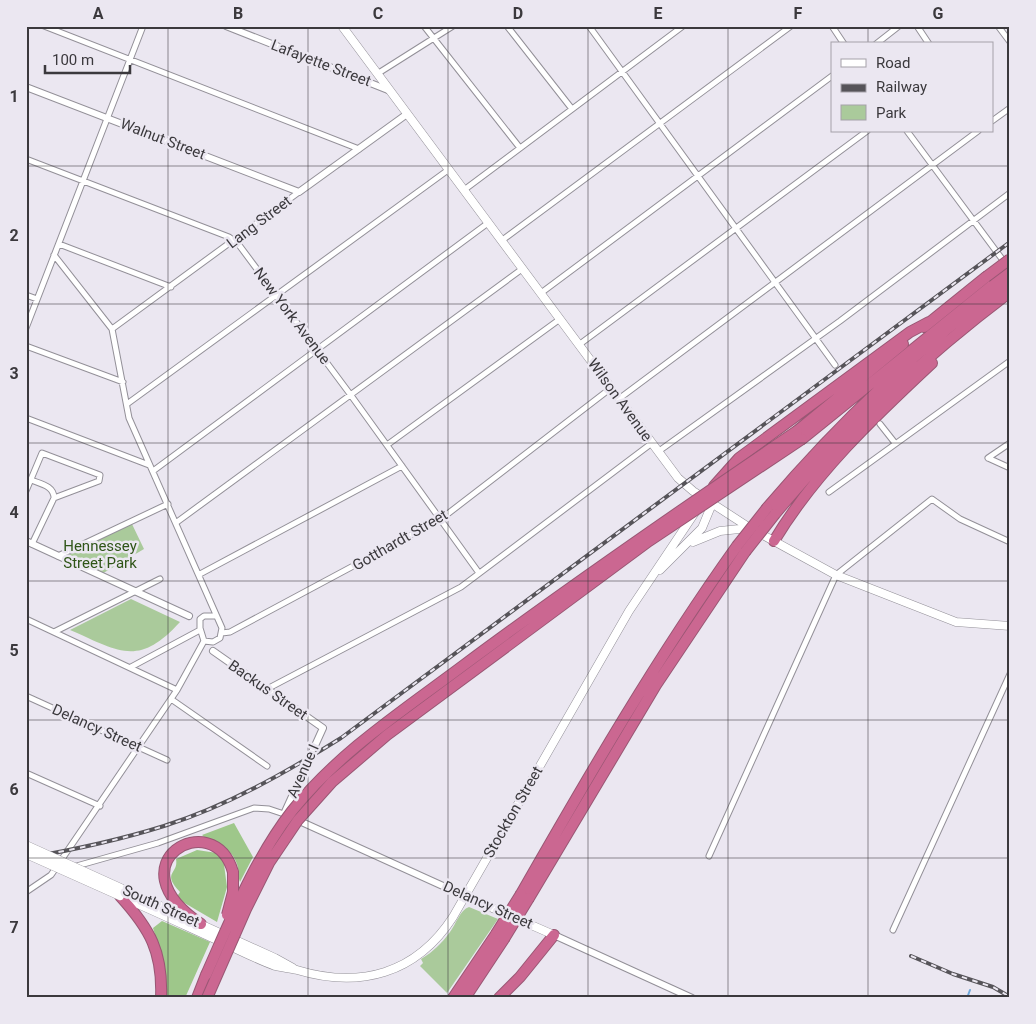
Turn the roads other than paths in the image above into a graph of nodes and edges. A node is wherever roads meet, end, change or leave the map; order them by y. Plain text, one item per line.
1 (44, 26) edge
2 (143, 26) edge
3 (226, 26) edge
4 (342, 26) edge
5 (424, 26) edge
6 (453, 26) edge
7 (507, 26) edge
8 (589, 26) edge
9 (682, 26) edge
10 (791, 26) edge
11 (832, 26) edge
12 (898, 26) edge
13 (917, 26) edge
14 (998, 26) edge
15 (434, 38) junction
16 (843, 42) edge
17 (878, 42) edge
18 (929, 42) edge
19 (1010, 42) edge
20 (130, 60) junction
21 (623, 71) junction
22 (378, 74) junction
23 (831, 77) edge
24 (26, 87) edge
25 (388, 90) junction
26 (1010, 108) edge
27 (572, 109) junction
28 (407, 114) junction
29 (108, 118) junction
30 (994, 120) edge
31 (661, 122) junction
32 (866, 132) edge
33 (909, 132) edge
34 (977, 132) edge
35 (520, 148) junction
36 (359, 149) junction
37 (26, 159) edge
38 (932, 165) junction
39 (448, 170) junction
40 (698, 175) junction
41 (84, 181) junction
42 (464, 190) junction
43 (299, 192) junction
44 (1010, 193) edge
45 (974, 220) junction
46 (488, 223) junction
47 (736, 228) junction
48 (234, 241) junction
49 (501, 241) junction
50 (59, 244) junction
51 (54, 255) junction
52 (1010, 259) edge
53 (522, 269) junction
54 (1010, 270) edge
55 (1010, 280) edge
56 (776, 282) junction
57 (171, 287) junction
58 (997, 288) edge
59 (541, 293) junction
60 (26, 295) edge
61 (277, 296) junction
62 (37, 299) junction
63 (990, 308) junction
64 (560, 319) junction
65 (929, 322) junction
66 (26, 328) edge
67 (112, 329) junction
68 (817, 337) junction
69 (580, 344) junction
70 (26, 346) edge
71 (316, 349) junction
72 (1010, 361) edge
73 (834, 365) dead end
74 (123, 382) junction
75 (612, 388) junction
76 (350, 394) junction
77 (620, 398) junction
78 (127, 404) junction
79 (26, 418) edge
80 (880, 424) dead end
81 (800, 435) junction
82 (652, 443) junction
83 (895, 443) junction
84 (1010, 443) edge
85 (387, 445) junction
86 (659, 451) junction
87 (149, 465) junction
88 (402, 466) junction
89 (1010, 468) edge
90 (153, 471) junction
91 (31, 480) junction
92 (26, 491) edge
93 (829, 492) dead end
94 (54, 498) junction
95 (708, 502) junction
96 (168, 504) junction
97 (771, 511) junction
98 (441, 519) junction
99 (177, 522) junction
100 (750, 528) junction
101 (774, 541) junction
102 (29, 542) edge
103 (1010, 542) edge
104 (685, 547) junction
105 (58, 556) junction
106 (479, 573) junction
107 (200, 574) junction
108 (655, 574) junction
109 (836, 575) junction
110 (160, 578) dead end
111 (135, 590) junction
112 (189, 616) junction
113 (204, 616) junction
114 (215, 616) junction
115 (26, 619) edge
116 (1010, 626) edge
117 (200, 627) junction
118 (54, 632) junction
119 (222, 633) junction
120 (205, 641) junction
121 (213, 642) junction
122 (213, 651) junction
123 (132, 666) junction
124 (1010, 674) edge
125 (267, 689) junction
126 (177, 690) junction
127 (26, 696) edge
128 (171, 700) junction
129 (323, 728) joint
130 (138, 747) junction
131 (167, 760) dead end
132 (267, 766) dead end
133 (26, 772) edge
134 (100, 806) junction
135 (284, 814) junction
136 (26, 845) edge
137 (26, 854) edge
138 (708, 856) dead end
139 (52, 875) junction
140 (26, 892) edge
141 (122, 893) junction
142 (466, 896) junction
143 (201, 924) junction
144 (893, 930) dead end
145 (554, 935) junction
146 (500, 936) junction
147 (294, 969) junction
148 (206, 975) junction
149 (320, 977) joint
150 (161, 998) edge
151 (197, 998) edge
152 (207, 998) edge
153 (453, 998) edge
154 (465, 998) edge
155 (499, 998) edge
156 (692, 998) edge

1 - 20 street
2 - 20 street
3 - 25 street, Lafayette Street
4 - 22 main road, Wilson Avenue
5 - 15 street
6 - 15 street
7 - 27 street
8 - 21 street
9 - 21 street
10 - 31 street
11 - 16 street
12 - 17 street
13 - 18 street
14 - 19 street
15 - 22 street
15 - 35 street
20 - 29 street
20 - 36 street
21 - 27 street
21 - 31 street
22 - 25 main road, Wilson Avenue
23 - 40 street
24 - 29 street, Walnut Street
25 - 28 main road, Wilson Avenue
26 - 30 street
27 - 35 street
28 - 36 street, Lang Street
28 - 39 main road, Wilson Avenue
29 - 41 street
29 - 43 street, Walnut Street
31 - 40 street
31 - 49 street
32 - 47 street
33 - 38 street
34 - 38 street
35 - 42 street
36 - 43 street, Lang Street
37 - 41 street, New York Avenue
38 - 45 street
38 - 56 street
39 - 42 main road, Wilson Avenue
39 - 61 street
40 - 47 street
40 - 59 street
41 - 48 street, New York Avenue
41 - 50 street
42 - 46 main road, Wilson Avenue
43 - 48 street, Lang Street
44 - 45 street
45 - 54 street
45 - 68 street
46 - 49 main road, Wilson Avenue
46 - 71 street
47 - 56 street
47 - 69 street
48 - 57 street, Lang Street
48 - 61 street, New York Avenue
49 - 53 main road, Wilson Avenue
50 - 51 street
50 - 57 street
51 - 62 street
51 - 67 street
52 - 58 highway, bridge
53 - 59 main road, Wilson Avenue
53 - 76 street
54 - 58 highway
55 - 58 highway
56 - 68 street
56 - 77 street
57 - 67 street, Lang Street
58 - 63 highway
58 - 65 highway
58 - 81 highway
58 - 97 highway
59 - 64 main road, Wilson Avenue
60 - 62 street
61 - 71 street, New York Avenue
61 - 78 street
62 - 66 street
63 - 97 highway
63 - 101 highway
64 - 69 main road, Wilson Avenue
64 - 85 street
65 - 81 highway
65 - 95 highway
67 - 74 street
68 - 73 street
68 - 86 street
69 - 75 main road, Wilson Avenue
70 - 74 street
71 - 76 street, New York Avenue
71 - 90 street
72 - 83 street
74 - 78 street
75 - 77 main road, Wilson Avenue
75 - 98 street, Gotthardt Street
76 - 85 street, New York Avenue
76 - 99 street
77 - 82 main road, Wilson Avenue
78 - 87 street
79 - 87 street
80 - 83 street
81 - 148 highway, bridge
81 - 152 highway, bridge
82 - 86 main road, Wilson Avenue
82 - 106 street
83 - 93 street
84 - 89 street
85 - 88 street, New York Avenue
86 - 95 main road, Wilson Avenue
87 - 90 street
88 - 98 street, New York Avenue
88 - 107 street
90 - 96 street
91 - 92 street
91 - 94 street
91 - 94 street
94 - 102 street
95 - 100 main road, Wilson Avenue
95 - 104 main road, Stockton Street
95 - 108 main road, Stockton Street
96 - 99 street
96 - 105 street
97 - 146 highway, bridge
98 - 106 street, New York Avenue
98 - 119 street, Gotthardt Street
99 - 107 street
100 - 101 main road, Wilson Avenue
100 - 104 main road
101 - 109 main road, Wilson Avenue
102 - 105 street
103 - 109 street
104 - 108 main road, Stockton Street
105 - 111 street
106 - 125 street
107 - 114 street
108 - 142 main road, Stockton Street
109 - 116 main road, Wilson Avenue
109 - 138 street
110 - 111 street
111 - 112 street
111 - 118 street
112 - 113 street
112 - 117 street
113 - 114 street
113 - 117 street
114 - 119 street
115 - 118 street
117 - 120 street
117 - 123 street
118 - 123 street
119 - 121 street
120 - 121 street
120 - 122 street
120 - 126 street
121 - 122 street
122 - 125 street, Backus Street
123 - 126 street
124 - 144 street
125 - 129 street, Backus Street
126 - 128 street
127 - 130 street, Delancy Street
128 - 130 street
128 - 132 street
129 - 135 street, Avenue I
130 - 131 street, Delancy Street
130 - 134 street
133 - 134 street
134 - 139 street
135 - 139 street
135 - 142 street, Delancy Street
136 - 141 main road, South Street, bridge
137 - 141 main road, South Street, bridge
139 - 140 street
141 - 143 main road, South Street
141 - 147 main road, South Street
141 - 150 highway
142 - 145 main road, Delancy Street
142 - 149 main road, Stockton Street
143 - 147 main road, South Street
143 - 148 highway, bridge
145 - 155 highway
145 - 156 street, Delancy Street
146 - 153 highway
146 - 154 highway
147 - 149 main road, South Street
148 - 151 highway

